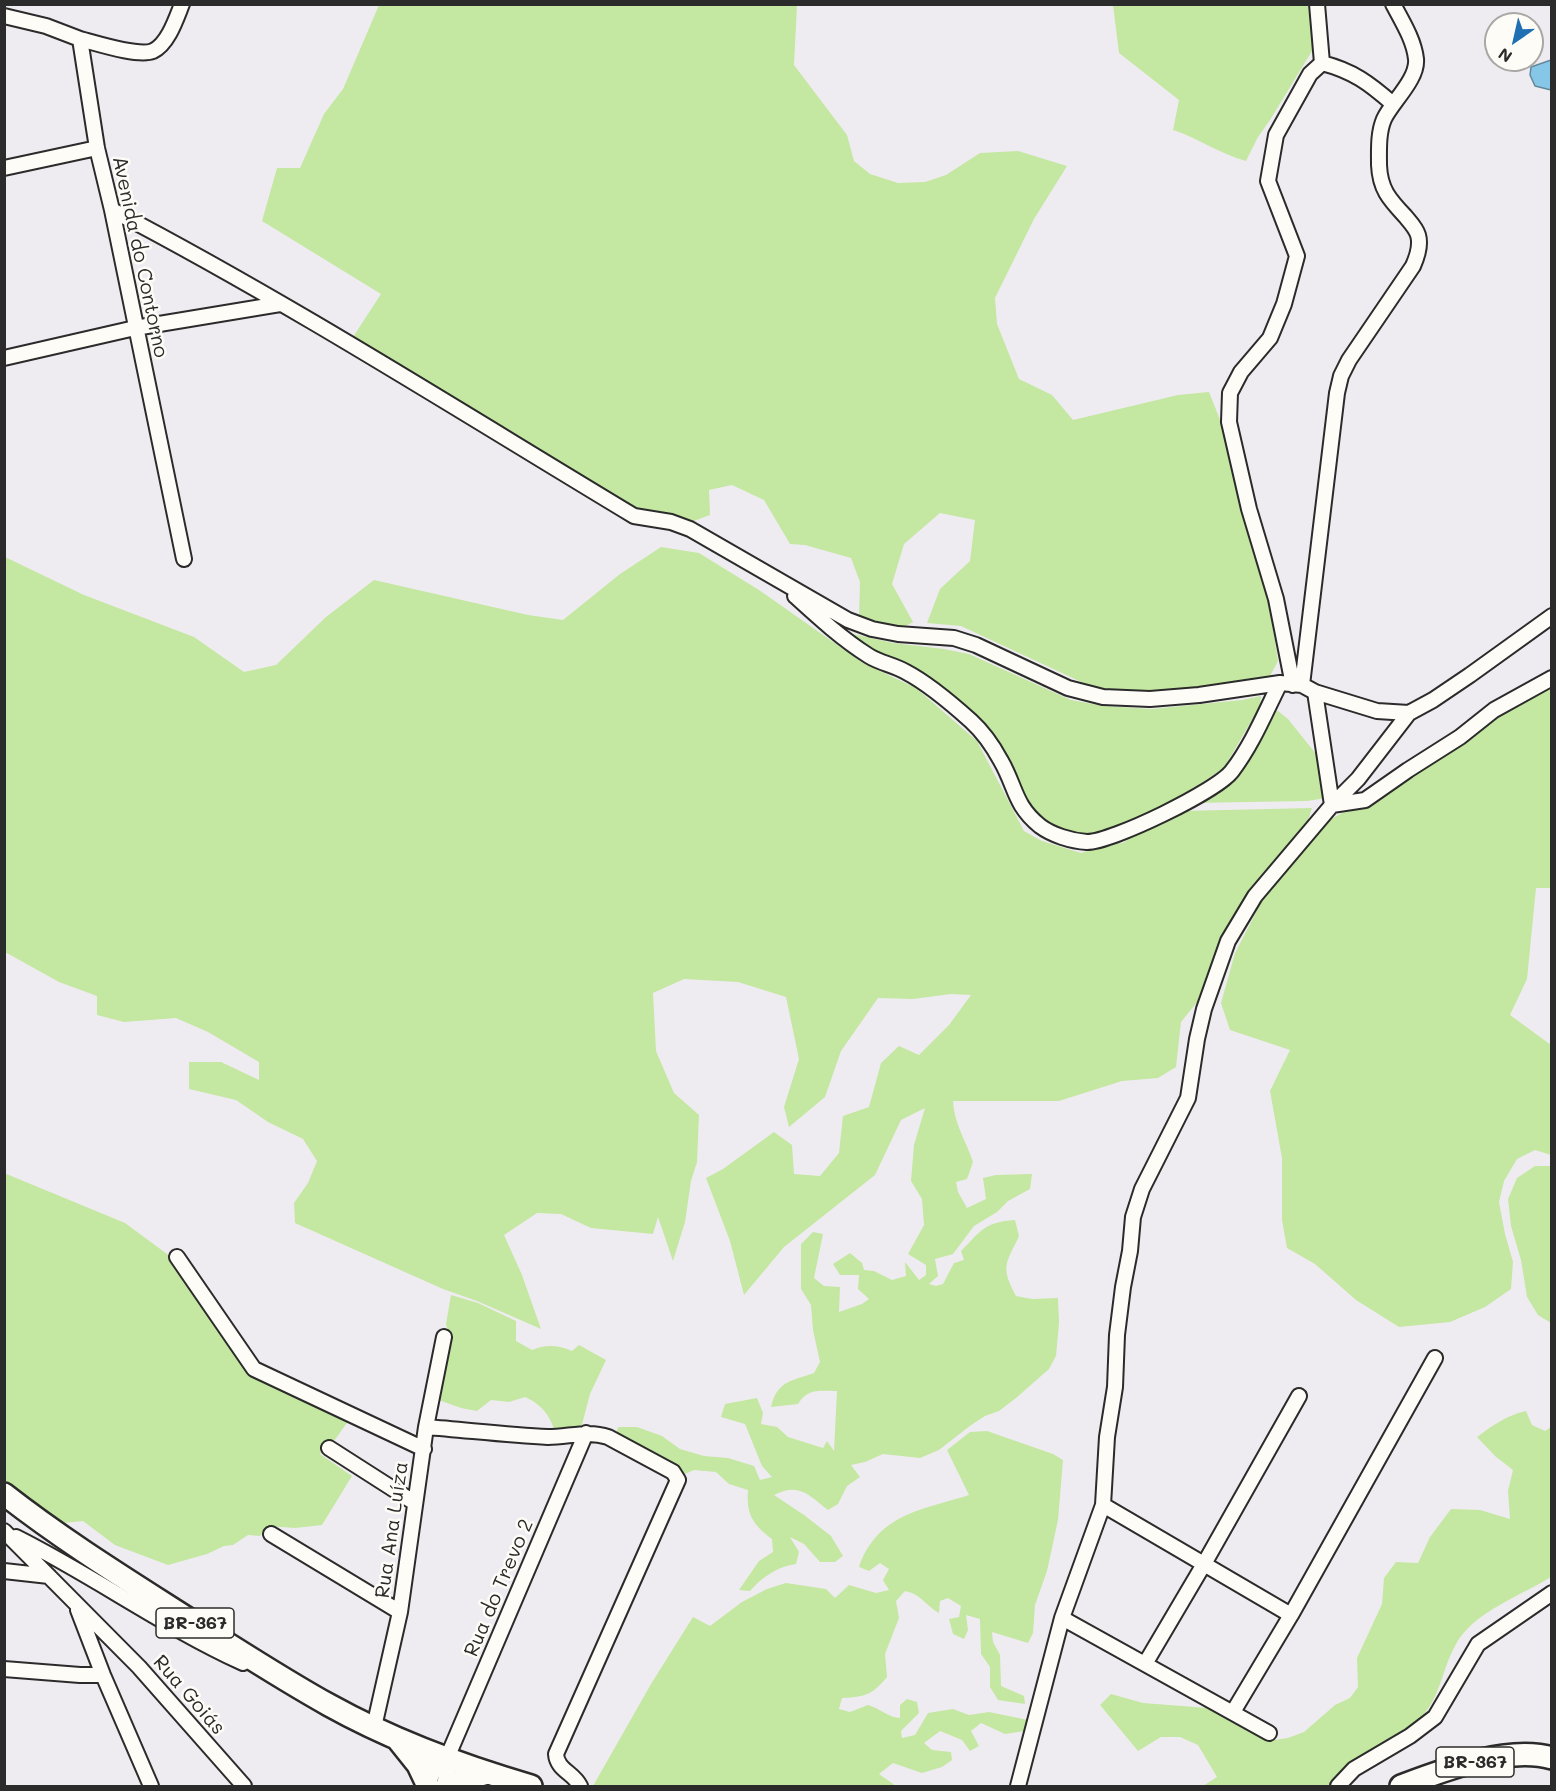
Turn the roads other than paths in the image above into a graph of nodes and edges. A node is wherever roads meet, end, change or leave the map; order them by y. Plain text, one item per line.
1 (182, 4) edge
2 (1317, 4) edge
3 (1393, 4) edge
4 (4, 16) edge
5 (80, 39) junction
6 (1322, 63) junction
7 (1393, 104) junction
8 (97, 148) junction
9 (4, 168) edge
10 (112, 210) junction
11 (280, 304) junction
12 (135, 328) junction
13 (4, 358) edge
14 (184, 559) dead end
15 (775, 579) junction
16 (1551, 616) edge
17 (1551, 678) edge
18 (1292, 684) junction
19 (1315, 692) junction
20 (1409, 713) junction
21 (1332, 805) junction
22 (177, 1257) dead end
23 (444, 1337) dead end
24 (1435, 1358) dead end
25 (1299, 1396) dead end
26 (426, 1427) junction
27 (586, 1433) junction
28 (329, 1448) dead end
29 (424, 1449) junction
30 (4, 1494) edge
31 (415, 1503) junction
32 (1104, 1504) junction
33 (5, 1532) edge
34 (271, 1534) dead end
35 (1204, 1564) junction
36 (4, 1571) edge
37 (49, 1576) junction
38 (1551, 1593) edge
39 (77, 1606) junction
40 (400, 1612) junction
41 (1291, 1614) junction
42 (1062, 1618) junction
43 (1145, 1664) junction
44 (4, 1669) edge
45 (103, 1675) junction
46 (282, 1677) junction
47 (1233, 1712) junction
48 (374, 1727) junction
49 (1269, 1733) dead end
50 (396, 1737) junction
51 (447, 1758) junction
52 (1551, 1758) edge
53 (488, 1773) junction
54 (151, 1786) edge
55 (244, 1786) edge
56 (432, 1786) edge
57 (449, 1786) edge
58 (531, 1786) edge
59 (580, 1786) edge
60 (1018, 1786) edge
61 (1338, 1786) edge
62 (1401, 1786) edge

1 - 5 street
2 - 6 street
3 - 7 street
4 - 5 street
5 - 8 street, Avenida do Contorno
6 - 7 street
6 - 18 street
7 - 18 street
8 - 9 street
8 - 10 street, Avenida do Contorno
10 - 11 street
10 - 12 street, Avenida do Contorno
11 - 12 street
11 - 15 street
12 - 13 street
12 - 14 street, Avenida do Contorno
15 - 18 street
15 - 18 street
16 - 20 street
17 - 21 street
18 - 19 street
19 - 20 street
19 - 21 street
20 - 21 street
21 - 32 street
22 - 29 street
23 - 26 street, Rua Ana Luíza
24 - 41 street
25 - 35 street
26 - 27 street
26 - 29 street, Rua Ana Luíza
27 - 51 street, Rua do Trevo 2
27 - 59 street
28 - 31 street
29 - 31 street, Rua Ana Luíza
30 - 46 main road, BR-367
31 - 40 street, Rua Ana Luíza
32 - 35 street
32 - 42 street
33 - 37 street, Rua Goiás
33 - 46 street
34 - 40 street
35 - 41 street
35 - 43 street
36 - 37 street
37 - 39 street, Rua Goiás
38 - 61 street
39 - 45 street
39 - 55 street, Rua Goiás
40 - 48 street, Rua Ana Luíza
41 - 47 street
42 - 43 street
42 - 60 street
43 - 47 street
44 - 45 street
45 - 54 street
46 - 48 main road, BR-367
47 - 49 street
48 - 50 main road, BR-367
50 - 51 main road, BR-367
50 - 56 main road
51 - 53 main road, BR-367
51 - 56 street
52 - 62 main road, BR-367
53 - 57 main road
53 - 58 main road, BR-367

